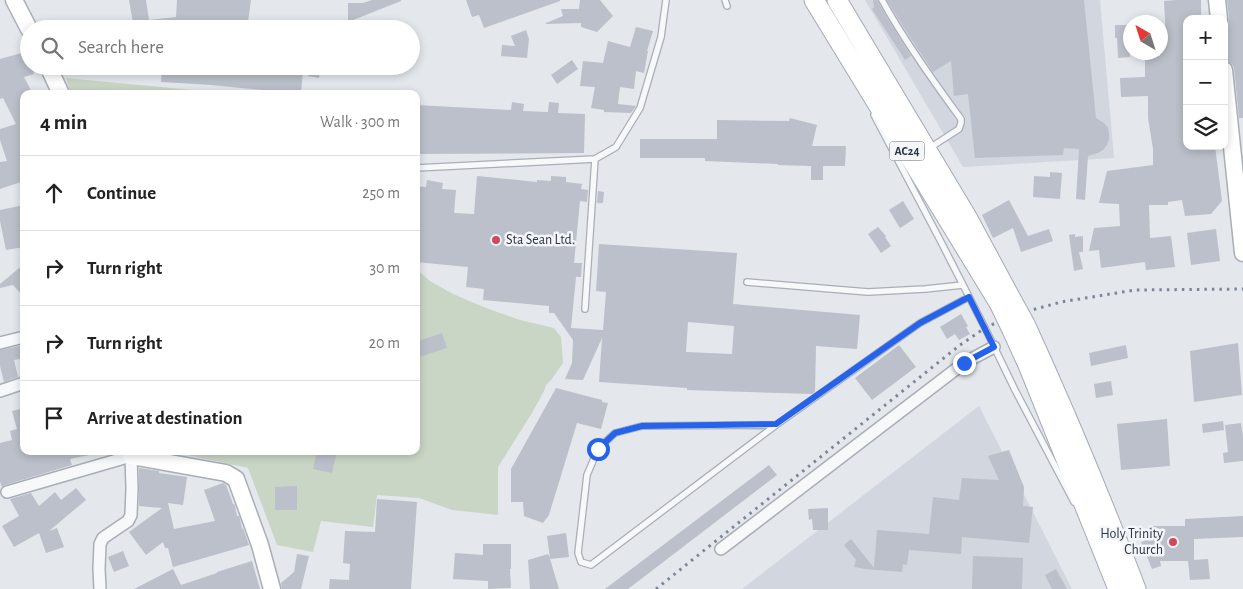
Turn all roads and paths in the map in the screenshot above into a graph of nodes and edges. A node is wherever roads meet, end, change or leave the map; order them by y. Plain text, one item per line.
1 (14, 0) edge
2 (666, 0) edge
3 (837, 0) edge
4 (882, 0) edge
5 (1217, 0) edge
6 (819, 8) edge
7 (1219, 15) edge
8 (24, 20) edge
9 (52, 75) edge
10 (854, 78) dead end
11 (59, 90) edge
12 (1228, 105) edge
13 (872, 111) dead end
14 (926, 150) junction
15 (595, 159) junction
16 (420, 168) edge
17 (1243, 253) edge
18 (746, 282) dead end
19 (963, 285) junction
20 (969, 297) junction
21 (1004, 299) junction
22 (585, 309) dead end
23 (1019, 327) junction
24 (20, 339) edge
25 (0, 343) edge
26 (994, 347) junction
27 (20, 384) edge
28 (0, 391) edge
29 (776, 424) junction
30 (127, 455) edge
31 (130, 455) edge
32 (135, 455) edge
33 (7, 492) dead end
34 (1077, 507) dead end
35 (1081, 516) dead end
36 (721, 549) dead end
37 (1104, 556) junction
38 (100, 589) edge
39 (272, 589) edge
40 (1118, 589) edge
41 (1136, 589) edge

1 - 8 street
2 - 15 lane
3 - 14 main road, AC24
4 - 14 lane
5 - 7 street
6 - 10 lane
6 - 21 main road, AC24
9 - 11 street
12 - 17 street
13 - 19 lane
14 - 21 main road, AC24
15 - 16 lane
15 - 22 lane
18 - 19 lane
19 - 20 lane
20 - 26 lane
20 - 29 lane
21 - 23 main road, AC24, bridge
23 - 37 main road, AC24
23 - 41 main road, AC24
24 - 25 street
26 - 34 lane
26 - 36 street
27 - 28 street
29 - 29 lane
30 - 33 street
31 - 38 street
32 - 39 street
35 - 37 lane
37 - 40 main road, AC24

